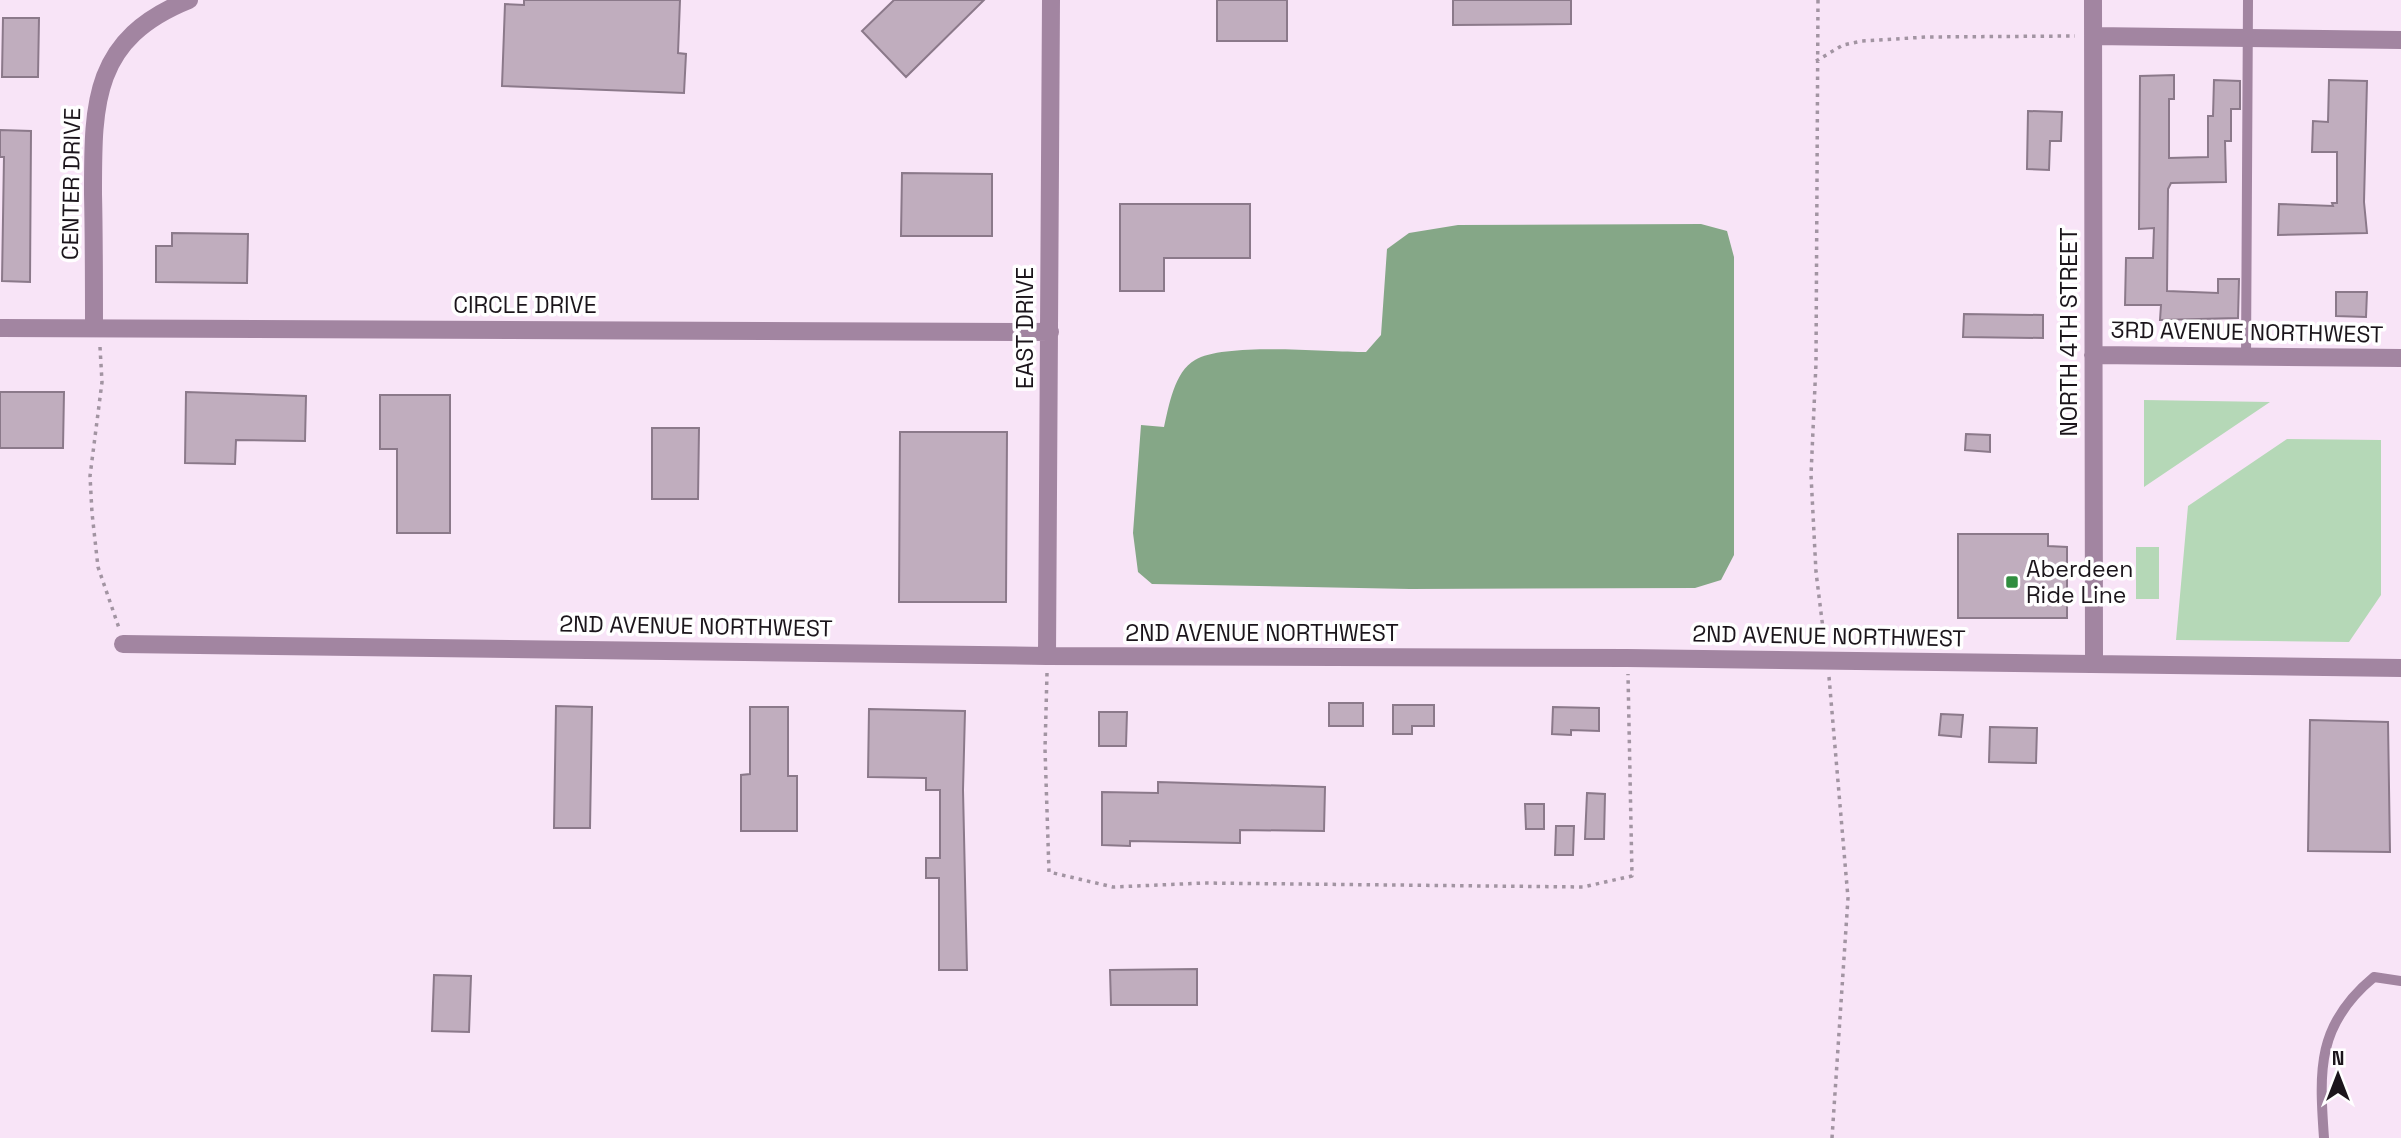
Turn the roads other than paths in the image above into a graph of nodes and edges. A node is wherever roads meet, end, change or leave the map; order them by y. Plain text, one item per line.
1 (189, 0) edge
2 (1051, 0) edge
3 (2093, 0) edge
4 (2248, 0) edge
5 (2093, 36) junction
6 (2248, 39) junction
7 (2401, 40) edge
8 (0, 328) edge
9 (94, 328) junction
10 (1050, 332) junction
11 (2093, 355) junction
12 (2246, 357) junction
13 (2401, 358) edge
14 (123, 643) road end
15 (1047, 656) junction
16 (2094, 663) junction
17 (2401, 668) edge
18 (2401, 981) edge
19 (2324, 1138) edge

1 - 9 street, CENTER DRIVE
2 - 10 street, EAST DRIVE
3 - 5 street, NORTH 4TH STREET
4 - 6 lane
5 - 6 street
5 - 11 street, NORTH 4TH STREET
6 - 7 street
6 - 12 lane
8 - 9 street, CIRCLE DRIVE
9 - 10 street, CIRCLE DRIVE
10 - 15 street, EAST DRIVE
11 - 12 street, 3RD AVENUE NORTHWEST
11 - 16 street, NORTH 4TH STREET
12 - 13 street, 3RD AVENUE NORTHWEST
14 - 15 street, 2ND AVENUE NORTHWEST
15 - 16 street, 2ND AVENUE NORTHWEST
16 - 17 street, 2ND AVENUE NORTHWEST
18 - 19 lane

